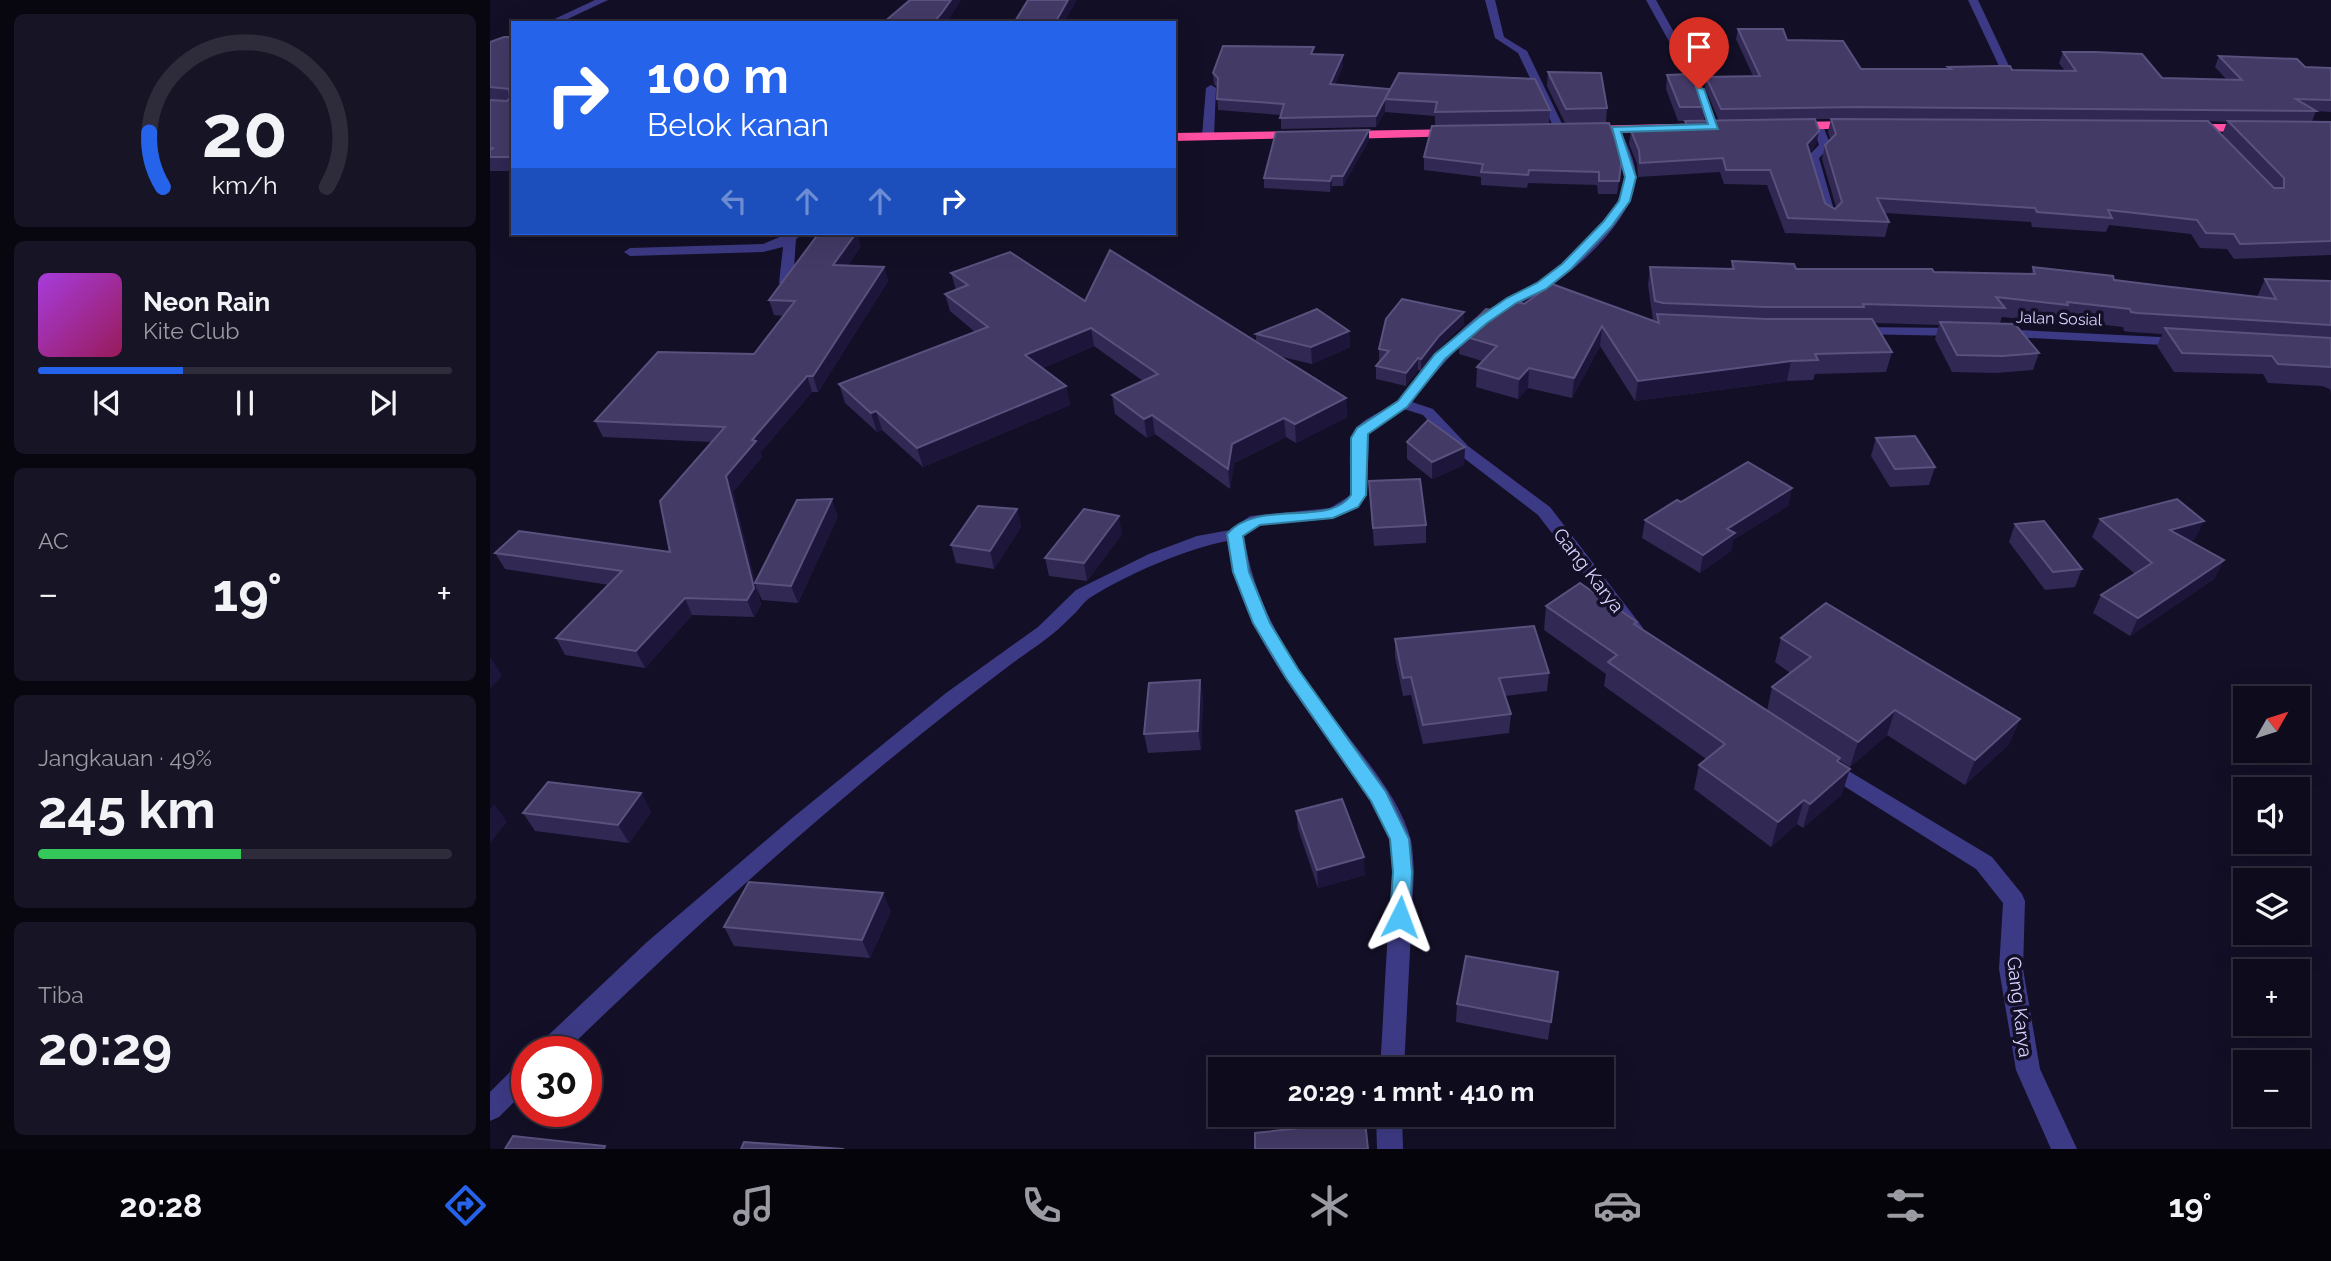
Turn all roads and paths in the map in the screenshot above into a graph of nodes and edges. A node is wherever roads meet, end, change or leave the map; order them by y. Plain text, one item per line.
1 (603, 0) edge
2 (1490, 0) edge
3 (1651, 0) edge
4 (1973, 0) edge
5 (556, 21) edge
6 (2004, 66) edge
7 (1211, 88) dead end
8 (1867, 125) edge
9 (1779, 126) edge
10 (1818, 126) junction
11 (1721, 127) joint
12 (2178, 127) edge
13 (2262, 128) edge
14 (1615, 129) junction
15 (1554, 131) joint
16 (1470, 133) edge
17 (1208, 136) junction
18 (1176, 137) edge
19 (1830, 217) edge
20 (794, 236) edge
21 (631, 252) dead end
22 (786, 283) edge
23 (1843, 331) edge
24 (2201, 344) edge
25 (1402, 404) junction
26 (1235, 534) junction
27 (1644, 640) edge
28 (1813, 756) edge
29 (564, 1036) edge
30 (1393, 1057) edge
31 (511, 1088) edge
32 (490, 1109) edge
33 (1389, 1127) edge
34 (1390, 1149) edge
35 (2064, 1149) edge

1 - 5 street
2 - 15 street
3 - 11 street
4 - 6 street
7 - 17 street
8 - 10 highway
9 - 10 highway
10 - 19 street
11 - 14 highway
12 - 13 highway
14 - 15 highway
14 - 25 street
16 - 17 highway
17 - 18 highway
20 - 21 street
20 - 22 street
23 - 24 street, Jalan Sosial
25 - 26 street
25 - 27 street, Gang Karya
26 - 29 street
26 - 30 street
28 - 35 street, Gang Karya
31 - 32 street
33 - 34 street

